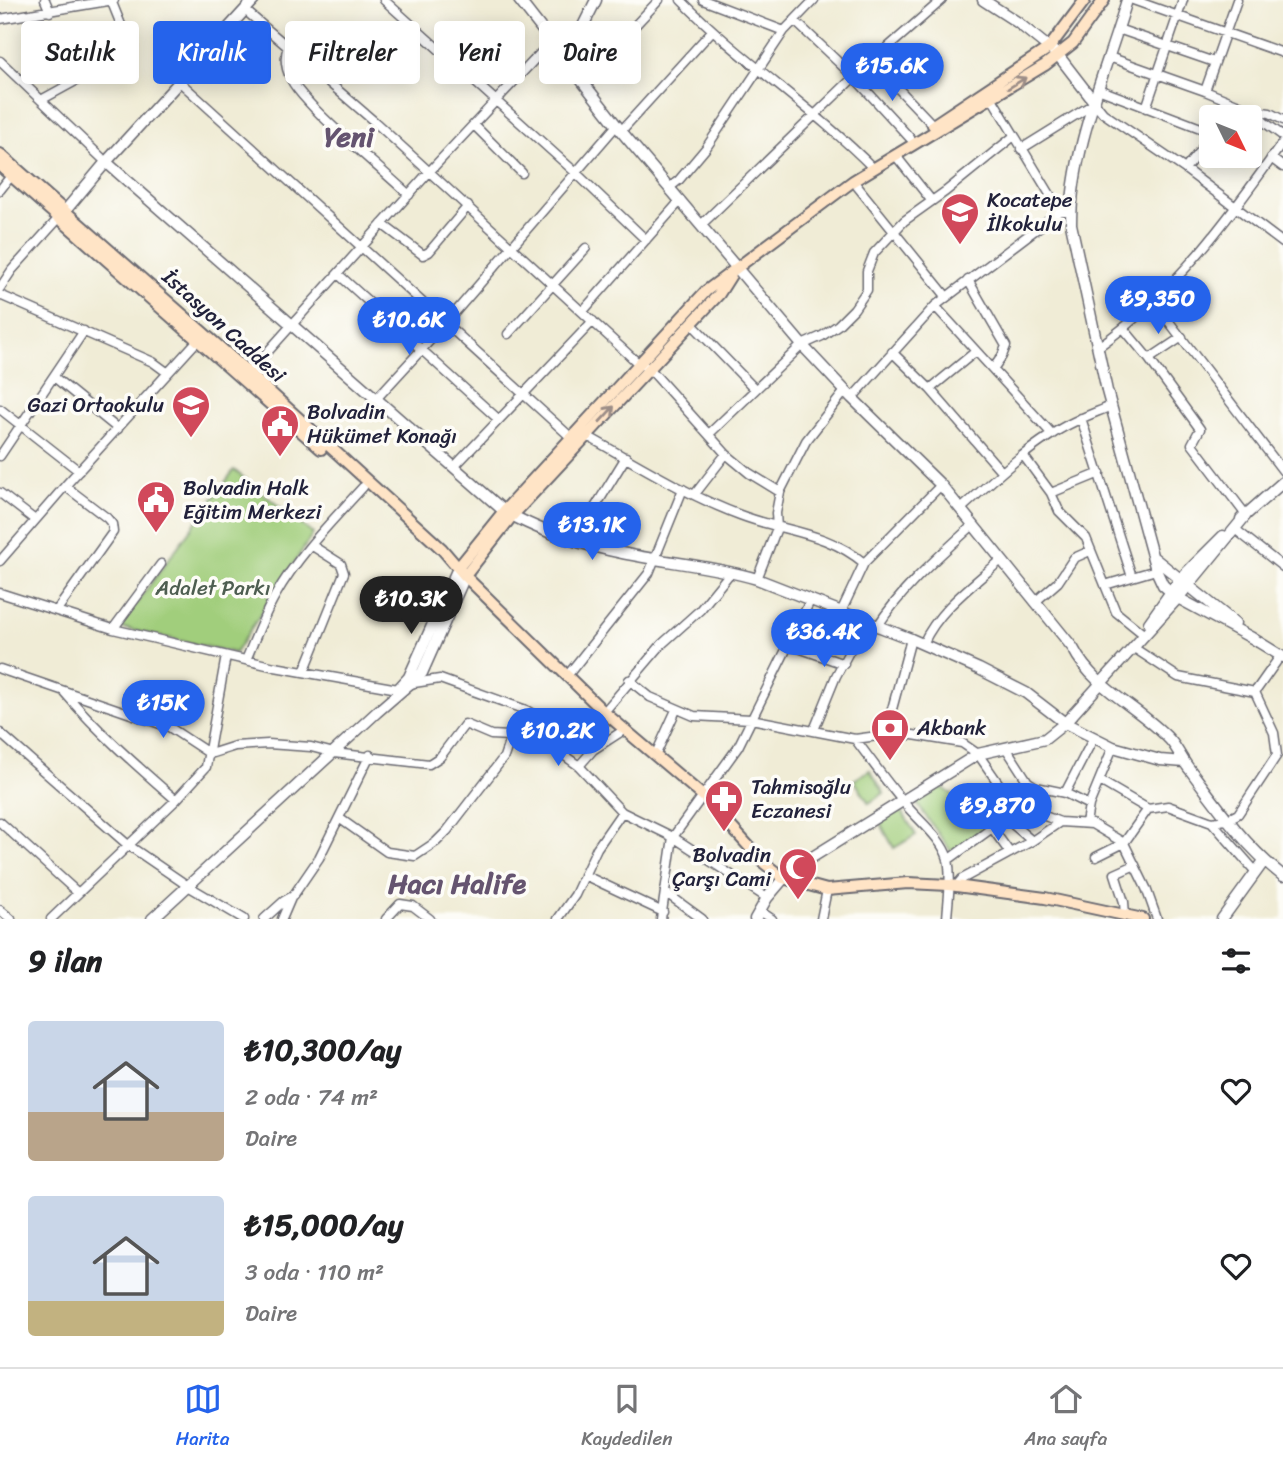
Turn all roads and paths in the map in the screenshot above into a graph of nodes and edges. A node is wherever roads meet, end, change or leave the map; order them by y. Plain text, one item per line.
1 (45, 0) edge
2 (113, 0) edge
3 (254, 0) edge
4 (384, 0) edge
5 (519, 0) edge
6 (596, 0) edge
7 (659, 0) edge
8 (681, 0) edge
9 (703, 0) edge
10 (814, 0) edge
11 (942, 0) edge
12 (983, 0) edge
13 (1085, 0) edge
14 (1104, 0) edge
15 (1127, 0) edge
16 (1133, 0) edge
17 (1183, 0) edge
18 (1233, 1) edge
19 (246, 11) junction
20 (50, 12) junction
21 (1178, 17) junction
22 (0, 19) edge
23 (237, 21) edge
24 (586, 21) edge
25 (639, 21) edge
26 (795, 21) junction
27 (539, 26) edge
28 (1118, 29) junction
29 (712, 31) junction
30 (785, 31) junction
31 (1225, 33) junction
32 (285, 44) edge
33 (1168, 46) junction
34 (1054, 52) junction
35 (1283, 53) edge
36 (539, 55) edge
37 (1109, 57) junction
38 (0, 61) edge
39 (872, 61) junction
40 (1214, 62) junction
41 (761, 69) junction
42 (1158, 76) junction
43 (854, 77) junction
44 (180, 84) edge
45 (182, 84) edge
46 (294, 84) edge
47 (330, 84) edge
48 (584, 84) edge
49 (1098, 89) junction
50 (1205, 91) junction
51 (989, 94) junction
52 (41, 100) junction
53 (496, 101) junction
54 (1095, 103) junction
55 (1237, 104) edge
56 (1146, 108) junction
57 (1262, 112) edge
58 (814, 116) junction
59 (1262, 120) edge
60 (1283, 120) edge
61 (474, 125) junction
62 (933, 125) junction
63 (619, 128) junction
64 (1199, 130) edge
65 (1014, 136) junction
66 (1283, 136) edge
67 (910, 138) junction
68 (1283, 142) edge
69 (1021, 149) junction
70 (1199, 151) edge
71 (0, 154) edge
72 (895, 156) junction
73 (1271, 158) junction
74 (106, 162) junction
75 (0, 166) edge
76 (871, 167) junction
77 (1283, 167) edge
78 (1185, 169) junction
79 (429, 172) junction
80 (575, 172) junction
81 (522, 173) dead end
82 (11, 176) junction
83 (853, 181) junction
84 (669, 188) junction
85 (0, 190) edge
86 (409, 195) junction
87 (931, 200) junction
88 (680, 201) junction
89 (468, 206) junction
90 (1235, 206) junction
91 (1066, 211) junction
92 (62, 214) junction
93 (383, 224) junction
94 (701, 225) junction
95 (894, 231) junction
96 (646, 240) junction
97 (1283, 243) edge
98 (512, 246) junction
99 (362, 247) junction
100 (586, 248) dead end
101 (736, 267) junction
102 (338, 274) junction
103 (968, 280) junction
104 (554, 284) junction
105 (0, 288) edge
106 (0, 295) edge
107 (946, 296) junction
108 (1154, 302) junction
109 (935, 306) junction
110 (583, 311) junction
111 (593, 321) junction
112 (691, 323) junction
113 (445, 324) junction
114 (291, 325) junction
115 (1124, 329) junction
116 (84, 331) junction
117 (508, 334) dead end
118 (1182, 337) junction
119 (198, 340) junction
120 (802, 345) junction
121 (1098, 346) junction
122 (421, 349) junction
123 (892, 352) junction
124 (975, 352) junction
125 (1149, 359) junction
126 (644, 366) junction
127 (993, 369) junction
128 (168, 373) junction
129 (246, 376) junction
130 (54, 377) junction
131 (755, 389) junction
132 (930, 389) junction
133 (524, 393) junction
134 (849, 395) junction
135 (376, 399) junction
136 (1111, 406) junction
137 (0, 409) edge
138 (1082, 418) junction
139 (498, 419) junction
140 (21, 426) junction
141 (118, 429) junction
142 (709, 434) junction
143 (1052, 434) junction
144 (587, 436) junction
145 (574, 441) junction
146 (726, 454) junction
147 (1023, 455) junction
148 (0, 456) edge
149 (626, 457) junction
150 (454, 467) junction
151 (79, 471) junction
152 (1283, 471) edge
153 (1002, 472) junction
154 (1100, 473) junction
155 (1283, 482) edge
156 (941, 485) junction
157 (65, 486) junction
158 (363, 487) junction
159 (684, 489) junction
160 (780, 492) junction
161 (1051, 492) junction
162 (0, 493) edge
163 (695, 494) junction
164 (961, 509) junction
165 (508, 513) junction
166 (1246, 515) junction
167 (35, 520) junction
168 (973, 525) junction
169 (777, 528) junction
170 (1235, 529) junction
171 (575, 540) junction
172 (311, 545) junction
173 (1090, 551) junction
174 (1154, 557) junction
175 (657, 558) junction
176 (1001, 560) junction
177 (0, 561) edge
178 (864, 563) junction
179 (160, 564) dead end
180 (1283, 567) edge
181 (1156, 570) junction
182 (461, 572) junction
183 (731, 572) junction
184 (1132, 577) junction
185 (757, 579) junction
186 (1185, 582) junction
187 (1105, 585) junction
188 (0, 593) edge
189 (1174, 595) junction
190 (811, 600) junction
191 (1035, 602) junction
192 (57, 610) junction
193 (841, 612) junction
194 (865, 622) junction
195 (877, 627) junction
196 (113, 629) junction
197 (1142, 633) junction
198 (1252, 638) junction
199 (911, 639) junction
200 (787, 644) junction
201 (923, 644) junction
202 (1134, 648) junction
203 (226, 656) junction
204 (1282, 656) edge
205 (246, 660) junction
206 (845, 664) junction
207 (0, 669) edge
208 (304, 672) junction
209 (567, 676) junction
210 (629, 680) junction
211 (414, 682) junction
212 (1102, 685) junction
213 (398, 690) junction
214 (64, 692) junction
215 (1255, 692) junction
216 (676, 710) junction
217 (377, 712) junction
218 (604, 712) junction
219 (751, 719) junction
220 (547, 723) junction
221 (1065, 723) junction
222 (624, 730) junction
223 (814, 730) junction
224 (0, 733) edge
225 (885, 735) junction
226 (511, 736) junction
227 (1093, 738) junction
228 (855, 739) junction
229 (540, 740) junction
230 (1113, 747) junction
231 (1006, 748) junction
232 (593, 750) junction
233 (334, 753) junction
234 (210, 754) junction
235 (978, 754) junction
236 (370, 755) junction
237 (655, 756) junction
238 (1280, 756) edge
239 (1184, 762) junction
240 (579, 766) junction
241 (1100, 781) junction
242 (1065, 793) junction
243 (704, 796) junction
244 (176, 800) junction
245 (904, 802) junction
246 (1012, 803) junction
247 (1089, 805) junction
248 (1148, 809) junction
249 (622, 812) junction
250 (1003, 816) junction
251 (339, 818) junction
252 (1226, 820) junction
253 (0, 822) edge
254 (1060, 822) junction
255 (1086, 822) junction
256 (1212, 822) junction
257 (992, 828) junction
258 (673, 837) junction
259 (1032, 841) junction
260 (1124, 843) junction
261 (128, 845) junction
262 (1010, 853) junction
263 (1096, 857) dead end
264 (948, 860) junction
265 (1264, 861) junction
266 (1135, 865) junction
267 (1256, 872) junction
268 (584, 875) junction
269 (1283, 876) edge
270 (783, 878) junction
271 (953, 885) junction
272 (188, 886) junction
273 (827, 890) junction
274 (665, 892) junction
275 (78, 893) junction
276 (293, 896) junction
277 (767, 898) junction
278 (0, 909) edge
279 (662, 915) edge
280 (758, 915) edge
281 (1101, 915) edge
282 (1125, 915) junction
283 (11, 919) edge
284 (51, 919) edge
285 (152, 919) edge
286 (244, 919) edge
287 (264, 919) edge
288 (282, 919) edge
289 (386, 919) edge
290 (430, 919) edge
291 (558, 919) edge
292 (702, 919) edge
293 (772, 919) edge
294 (821, 919) edge
295 (947, 919) edge
296 (1143, 919) edge
297 (1157, 919) edge
298 (1222, 919) edge

1 - 20 street
2 - 20 street
2 - 52 street
3 - 19 street
4 - 53 street
5 - 27 street
6 - 24 street
7 - 25 street
8 - 29 street
9 - 30 street
10 - 26 street
11 - 39 street
12 - 34 street
13 - 34 main road
14 - 34 main road
15 - 28 street
16 - 21 street
17 - 21 street
18 - 31 street
19 - 23 street
19 - 32 street
20 - 22 street
21 - 31 street
21 - 33 street
26 - 30 street
26 - 43 street
28 - 33 street
28 - 37 street
29 - 41 street
29 - 63 street
30 - 41 street
31 - 35 street
31 - 40 street
33 - 40 street
33 - 42 street
34 - 51 main road
34 - 54 street
36 - 53 street
37 - 42 street
37 - 49 street
38 - 52 street
39 - 43 street
39 - 62 street
40 - 50 street
41 - 58 street
41 - 84 street
42 - 50 street
42 - 56 street
43 - 58 street
43 - 67 street
44 - 74 street
45 - 99 street
46 - 86 street
47 - 79 street
48 - 63 street
49 - 54 street
49 - 56 street
50 - 55 street
51 - 62 main road
51 - 65 street
51 - 72 main road
52 - 74 street
53 - 61 street
53 - 80 street
54 - 69 street
54 - 78 street
54 - 91 street
56 - 64 street
57 - 60 street
58 - 76 street
58 - 94 street
59 - 66 street
61 - 79 street
61 - 81 street
62 - 67 main road
63 - 80 street
63 - 84 street
65 - 69 street
65 - 87 street
67 - 76 main road
68 - 73 street
69 - 91 street
70 - 78 street
71 - 92 main road, İstasyon Caddesi
72 - 76 main road
72 - 87 street
73 - 77 street
73 - 90 street
74 - 92 street
74 - 114 street
75 - 82 main road
76 - 83 main road
78 - 90 street
79 - 86 street
79 - 89 street
80 - 96 street
80 - 98 street
82 - 85 street
82 - 92 main road
83 - 95 street
83 - 101 main road
84 - 88 street
86 - 93 street
87 - 95 street
88 - 94 street
88 - 96 street
89 - 93 street
89 - 98 street
90 - 97 street
90 - 108 street
91 - 103 street
91 - 121 street
92 - 105 street
92 - 119 main road
92 - 129 main road, İstasyon Caddesi
93 - 99 street
94 - 101 street
95 - 107 street
95 - 120 street
96 - 110 street
98 - 104 street
98 - 113 street
99 - 102 street
99 - 113 street
100 - 104 street
101 - 112 main road
101 - 120 street
101 - 126 main road
102 - 114 street
102 - 122 street
103 - 107 street
103 - 127 street
104 - 110 street
104 - 117 street
106 - 116 street
107 - 109 street
108 - 115 street
108 - 118 street
109 - 123 street
109 - 124 street
110 - 111 street
111 - 126 street
111 - 133 street
112 - 126 main road
112 - 131 street
113 - 122 street
113 - 133 street
114 - 129 street
114 - 135 street
115 - 121 street
115 - 125 street
116 - 128 street
116 - 130 street
118 - 125 street
118 - 152 street
119 - 128 street
119 - 129 main road
120 - 131 street
120 - 134 street
121 - 136 street
122 - 135 street
122 - 139 street
123 - 132 street
123 - 134 street
124 - 127 street
124 - 132 street
125 - 166 street
126 - 142 street
144 -> 126 main road
126 - 145 main road
127 - 143 street
128 - 141 street
129 - 158 main road
129 - 182 main road, İstasyon Caddesi
130 - 140 street
130 - 141 street
131 - 142 street
132 - 153 street
133 - 139 street
133 - 145 street
134 - 156 street
134 - 160 street
135 - 150 street
136 - 138 street
136 - 174 street
137 - 140 street
138 - 143 street
138 - 154 street
139 - 150 street
140 - 148 street
140 - 151 street
141 - 151 street
142 - 146 street
143 - 147 street
144 - 145 main road
144 - 149 street
145 - 165 main road
146 - 160 street
146 - 163 street
147 - 153 street
147 - 161 street
149 - 159 street
149 - 171 street
150 - 165 street
151 - 157 street
153 - 164 street
154 - 161 street
154 - 184 street
155 - 166 street
156 - 164 street
156 - 178 street
157 - 167 street
157 - 192 street
158 - 172 street
158 - 182 main road
159 - 163 street
159 - 175 street
160 - 169 street
161 - 173 street
162 - 167 street
163 - 169 street
164 - 168 street
165 - 171 street
165 - 182 main road
166 - 170 street
166 - 186 street
167 - 177 street
168 - 176 street
168 - 195 street
169 - 178 street
169 - 185 street
170 - 180 street
170 - 186 street
171 - 175 street
172 - 205 street
172 - 208 street
173 - 187 street
173 - 191 street
174 - 181 street
174 - 186 street
175 - 183 street
175 - 209 street
176 - 191 street
176 - 201 street
178 - 193 street
179 - 196 street
181 - 184 street
181 - 189 street
182 - 209 main road, İstasyon Caddesi
182 - 211 street
182 - 213 street
183 - 185 street
183 - 210 street
184 - 187 street
185 - 190 street
186 - 189 street
186 - 198 street
187 - 197 street
188 - 192 street
189 - 197 street
189 - 198 street
189 - 202 street
190 - 193 street
190 - 200 street
191 - 212 street
192 - 196 street
193 - 194 street
194 - 195 street
194 - 206 street
195 - 199 street
196 - 203 street
197 - 202 street
198 - 204 street
199 - 201 street
199 - 225 street
200 - 206 street
200 - 219 street
201 - 221 street
202 - 212 street
202 - 215 street
203 - 205 street
203 - 234 street
204 - 215 street
205 - 208 street
206 - 223 street
207 - 214 street
208 - 213 street
209 - 218 main road, İstasyon Caddesi
210 - 216 street
210 - 218 street
211 - 213 street
211 - 217 street
211 - 220 street
212 - 221 street
212 - 239 street
213 - 217 street
214 - 234 street
214 - 244 street
215 - 238 street
216 - 219 street
216 - 237 street
217 - 233 street
218 - 222 main road, İstasyon Caddesi
219 - 223 street
219 - 243 street
220 - 229 street
220 - 232 street
221 - 227 street
221 - 231 street
222 - 232 street
222 - 237 main road, İstasyon Caddesi
223 - 228 street
224 - 261 street
225 - 228 street
225 - 235 street
226 - 229 street
226 - 236 street
226 - 251 street
227 - 230 street
227 - 242 street
228 - 245 street
229 - 240 street
230 - 239 street
230 - 241 street
231 - 235 street
231 - 242 street
232 - 240 street
233 - 234 street
233 - 236 street
233 - 272 street
234 - 244 street
235 - 245 street
235 - 246 street
236 - 251 street
237 - 243 main road, İstasyon Caddesi
238 - 252 street
239 - 252 street
240 - 249 street
241 - 247 street
241 - 248 street
242 - 247 street
243 - 258 street
243 - 270 main road, İstasyon Caddesi
244 - 261 street
245 - 264 street
245 - 270 street
246 - 250 street
246 - 254 street
247 - 255 street
248 - 256 street
248 - 260 street
249 - 258 street
249 - 268 street
250 - 257 street
250 - 259 street
251 - 276 street
252 - 256 street
252 - 265 street
253 - 275 street
254 - 255 street
254 - 259 street
255 - 260 street
256 - 267 street
257 - 262 street
257 - 264 street
258 - 274 street
258 - 277 street
259 - 262 street
260 - 263 street
260 - 266 street
261 - 272 street
261 - 275 street
262 - 271 street
264 - 271 street
265 - 267 street
265 - 269 street
266 - 282 street
266 - 297 street
267 - 298 street
268 - 279 street
268 - 291 street
270 - 273 main road
270 - 277 street
271 - 273 main road
271 - 281 main road
271 - 295 street
272 - 285 street
272 - 286 street
273 - 294 street
274 - 279 street
274 - 292 street
275 - 284 street
276 - 287 street
276 - 288 street
277 - 280 street
278 - 283 street
280 - 293 street
281 - 282 main road
282 - 296 main road
289 - 290 street

